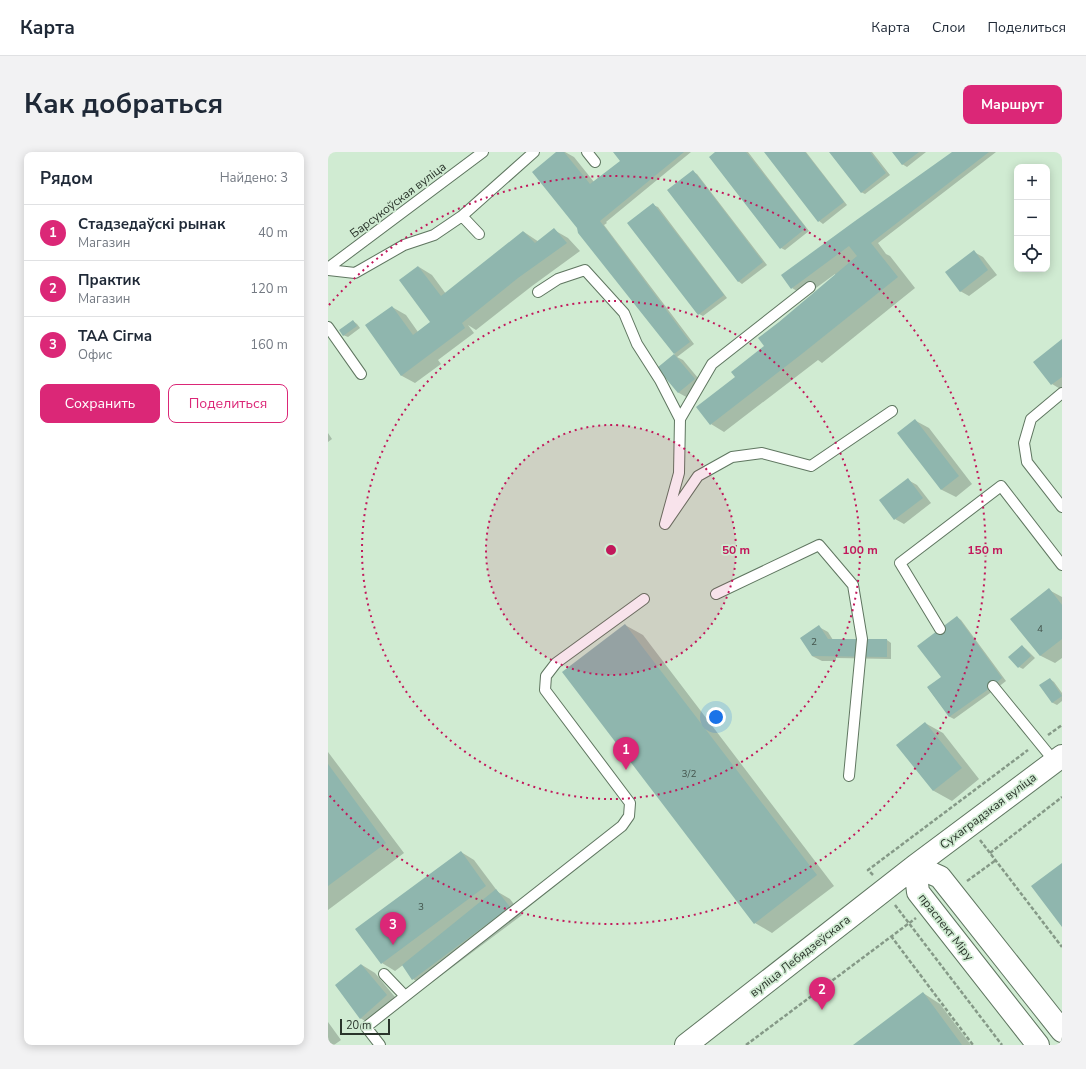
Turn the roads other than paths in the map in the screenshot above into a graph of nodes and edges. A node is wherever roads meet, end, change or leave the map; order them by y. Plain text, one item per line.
1 (484, 152) edge
2 (534, 152) edge
3 (587, 152) edge
4 (595, 162) dead end
5 (462, 216) junction
6 (479, 234) dead end
7 (328, 269) edge
8 (810, 287) dead end
9 (538, 292) dead end
10 (328, 327) edge
11 (361, 374) dead end
12 (1062, 393) edge
13 (892, 411) dead end
14 (680, 419) junction
15 (1062, 507) edge
16 (1062, 565) edge
17 (716, 594) dead end
18 (644, 599) dead end
19 (940, 629) dead end
20 (993, 686) dead end
21 (1058, 759) edge
22 (849, 776) dead end
23 (915, 866) junction
24 (384, 974) dead end
25 (405, 996) junction
26 (1062, 1031) edge
27 (380, 1045) edge
28 (686, 1045) edge
29 (1038, 1045) edge

1 - 7 lane, Барсукоўская вуліца
2 - 5 lane
3 - 4 lane
5 - 6 lane
5 - 7 lane
8 - 14 lane
9 - 14 lane
10 - 11 lane
12 - 15 lane
13 - 14 lane
16 - 19 lane
17 - 22 lane
18 - 25 lane
20 - 21 lane
21 - 23 main road, Сухаградзкая вуліца
23 - 26 main road, праспект Міру
23 - 28 main road, вуліца Лебядзеўскага
23 - 29 main road, праспект Міру
24 - 25 lane
25 - 27 lane

